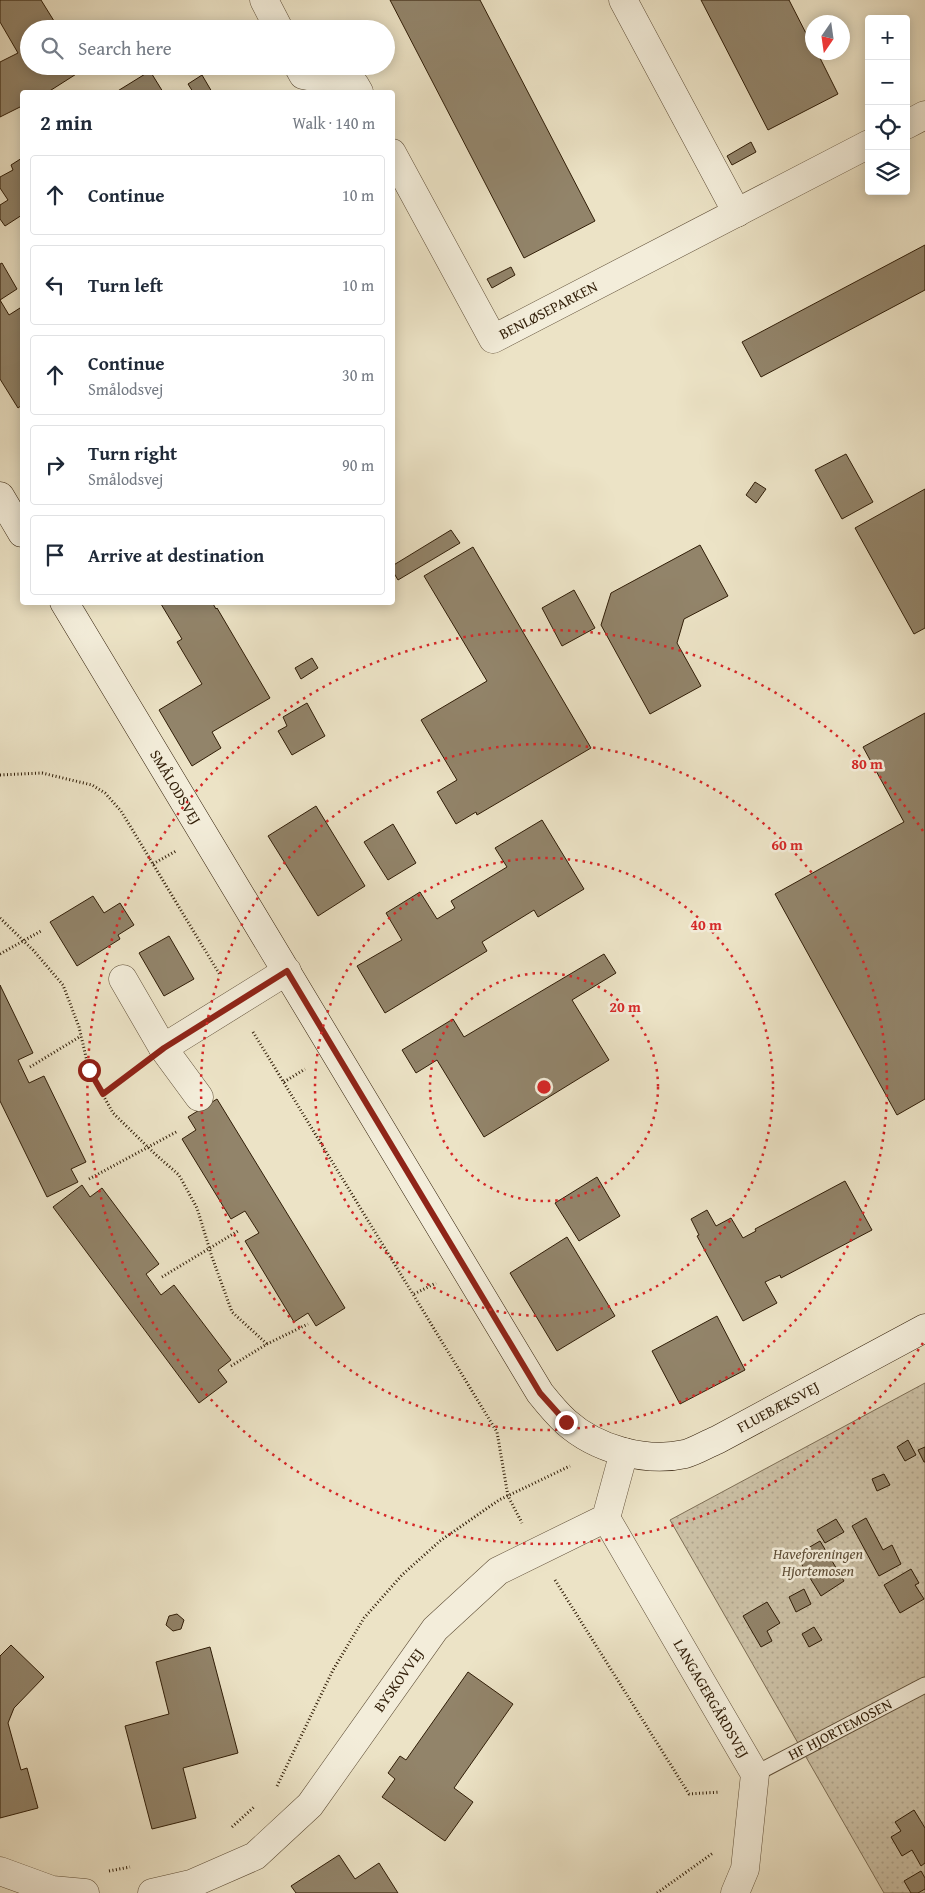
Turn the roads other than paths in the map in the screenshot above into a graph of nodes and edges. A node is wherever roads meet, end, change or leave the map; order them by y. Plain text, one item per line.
1 (264, 0) edge
2 (623, 0) edge
3 (274, 20) edge
4 (303, 75) edge
5 (358, 90) edge
6 (925, 115) edge
7 (910, 123) edge
8 (865, 146) edge
9 (395, 158) edge
10 (737, 213) junction
11 (0, 496) edge
12 (20, 530) edge
13 (66, 605) edge
14 (287, 971) junction
15 (122, 980) dead end
16 (164, 1048) junction
17 (199, 1097) dead end
18 (925, 1328) edge
19 (624, 1452) junction
20 (606, 1518) junction
21 (925, 1685) edge
22 (754, 1784) junction
23 (0, 1871) edge
24 (85, 1893) edge
25 (152, 1893) edge
26 (735, 1893) edge

1 - 3 street
2 - 10 street
4 - 5 street
6 - 7 street
8 - 10 street, BENLØSEPARKEN
9 - 10 street, BENLØSEPARKEN
11 - 12 street
13 - 14 street, SMÅLODSVEJ
14 - 16 street
14 - 19 street, SMÅLODSVEJ
15 - 16 street
16 - 17 street
18 - 19 street, FLUEBÆKSVEJ
19 - 20 street
20 - 22 street, LANGAGERGÅRDSVEJ
20 - 25 street, BYSKOVVEJ
21 - 22 lane, HF HJORTEMOSEN
22 - 26 street
23 - 24 street

